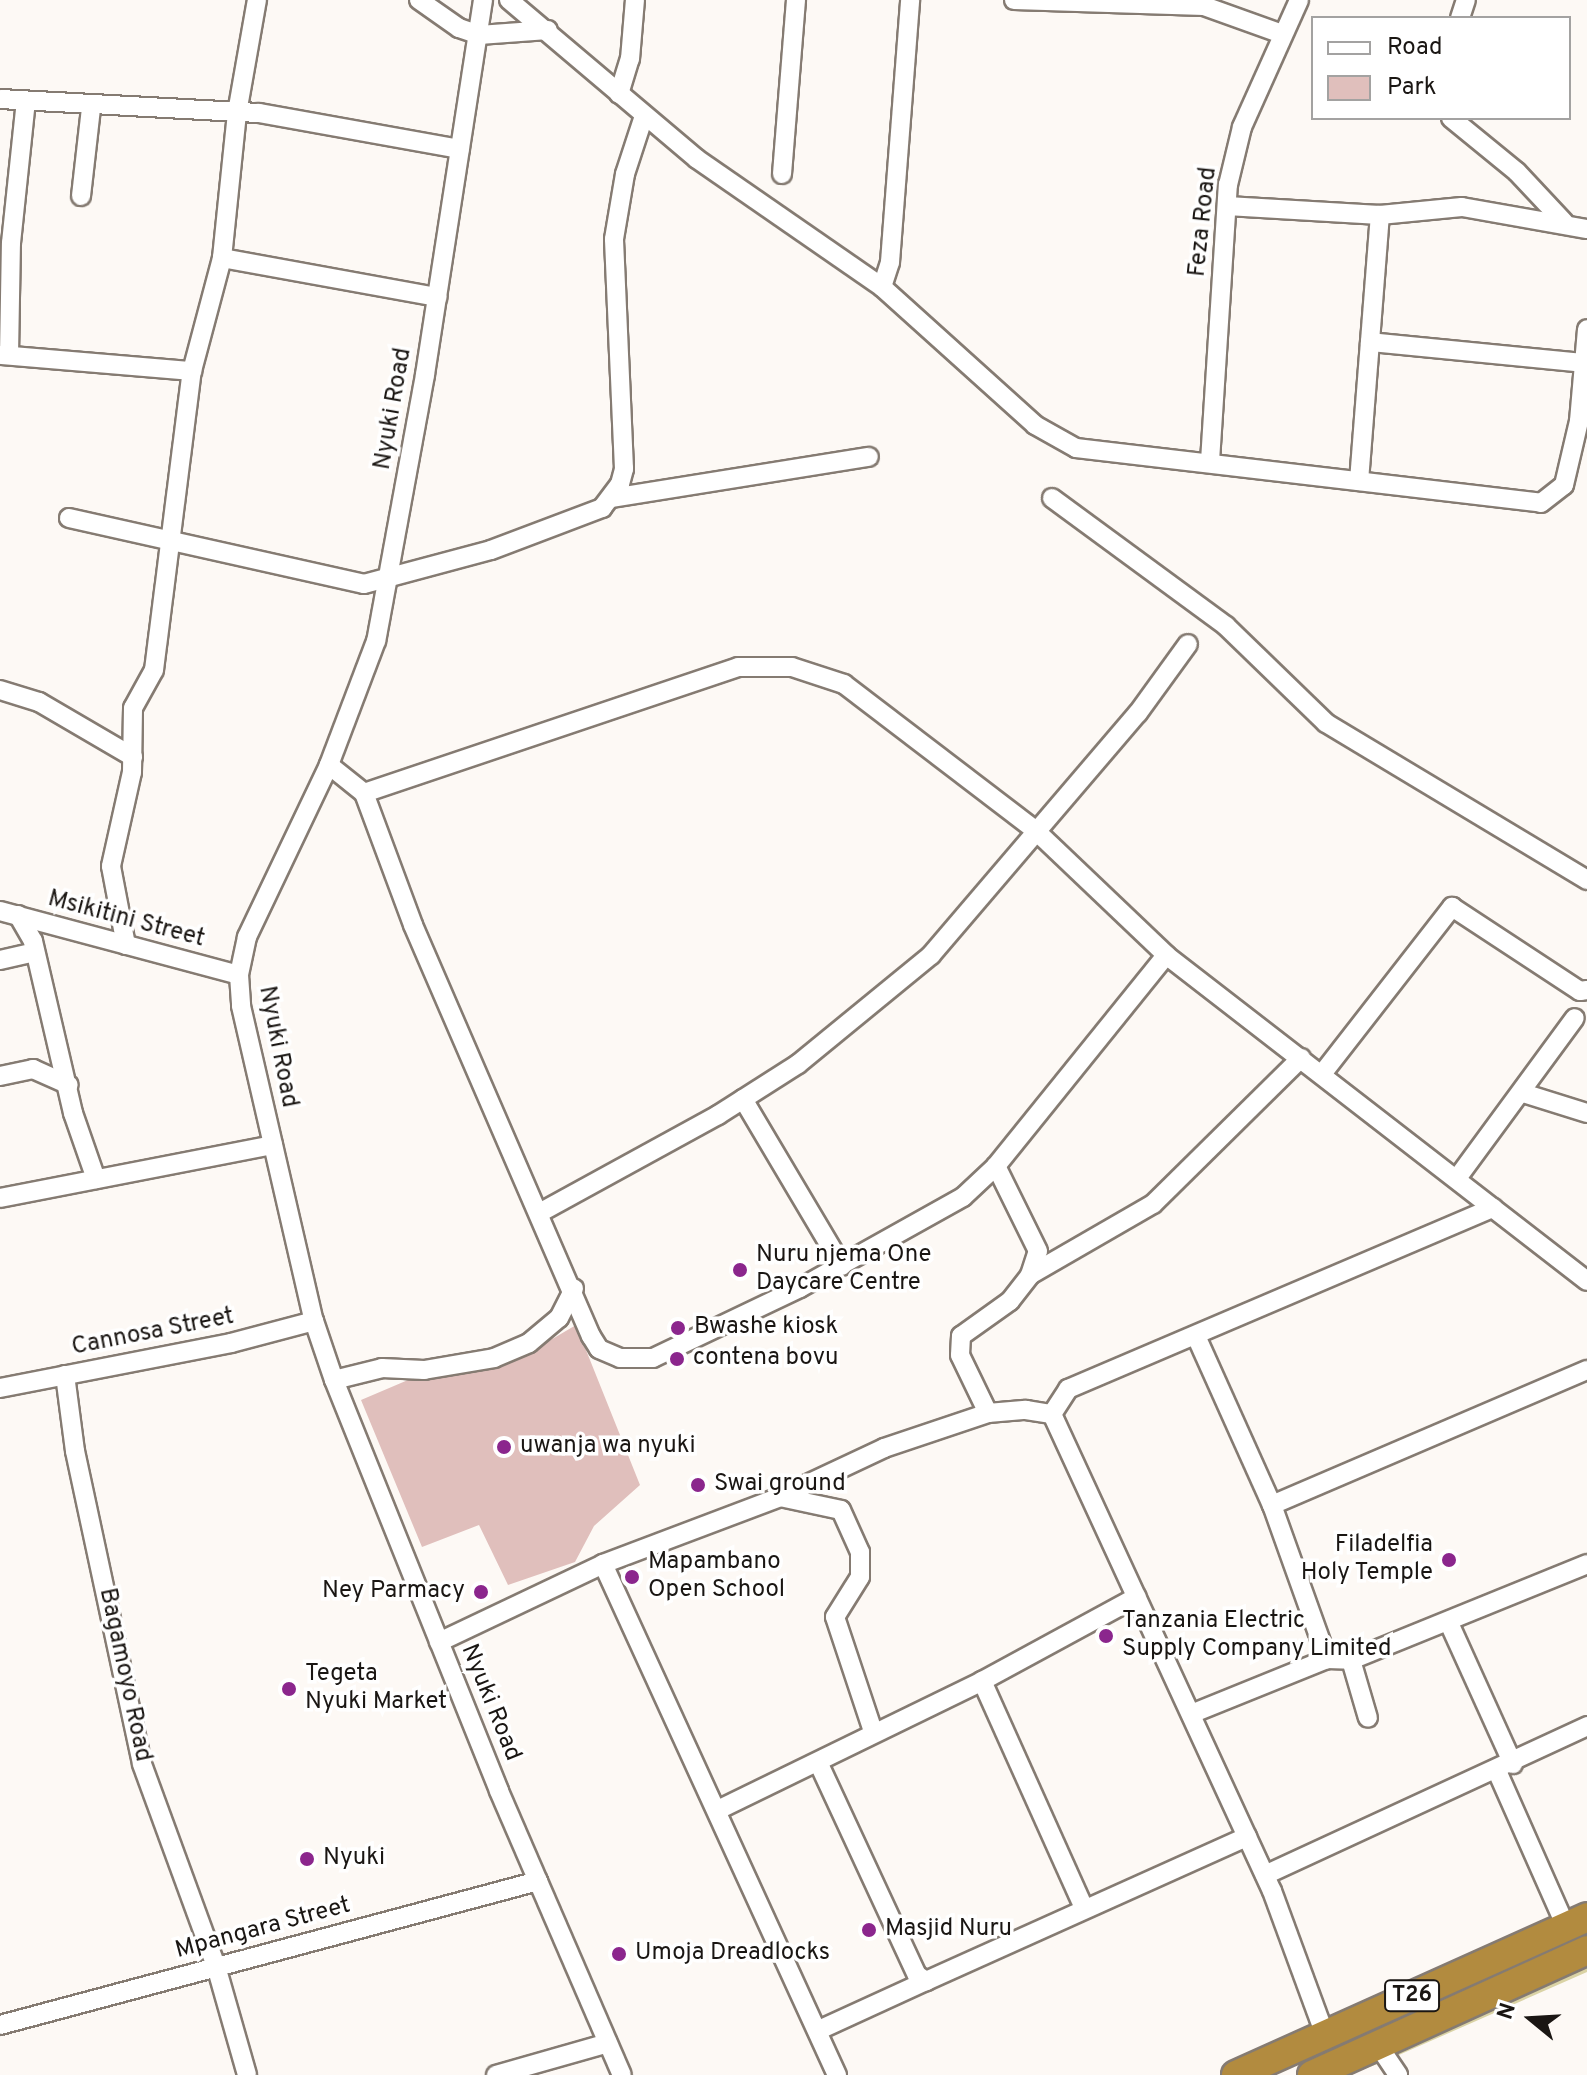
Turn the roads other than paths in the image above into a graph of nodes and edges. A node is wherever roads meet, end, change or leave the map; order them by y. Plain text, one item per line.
1 (257, 0) edge
2 (419, 0) edge
3 (483, 0) edge
4 (509, 0) edge
5 (635, 0) edge
6 (796, 0) edge
7 (910, 0) edge
8 (1014, 0) edge
9 (1299, 0) edge
10 (548, 30) junction
11 (1282, 34) junction
12 (479, 35) junction
13 (619, 94) junction
14 (0, 99) edge
15 (26, 101) junction
16 (91, 108) junction
17 (237, 113) junction
18 (644, 116) junction
19 (1453, 120) edge
20 (460, 149) junction
21 (782, 174) dead end
22 (81, 196) dead end
23 (1227, 206) junction
24 (1380, 215) junction
25 (1564, 222) junction
26 (1587, 229) edge
27 (222, 258) junction
28 (882, 287) junction
29 (437, 297) junction
30 (1587, 329) edge
31 (1370, 342) junction
32 (5, 355) edge
33 (1584, 363) junction
34 (192, 371) junction
35 (869, 457) dead end
36 (1587, 460) edge
37 (1210, 461) junction
38 (1359, 481) junction
39 (1564, 485) junction
40 (612, 498) junction
41 (1052, 498) dead end
42 (69, 518) dead end
43 (174, 539) junction
44 (389, 579) junction
45 (1188, 644) dead end
46 (0, 690) edge
47 (133, 757) junction
48 (329, 765) junction
49 (364, 793) junction
50 (1036, 831) junction
51 (1587, 880) edge
52 (9, 913) edge
53 (126, 945) junction
54 (35, 952) junction
55 (1166, 955) junction
56 (0, 960) edge
57 (239, 975) junction
58 (1587, 990) edge
59 (1575, 1018) dead end
60 (1301, 1058) junction
61 (1322, 1074) junction
62 (0, 1076) edge
63 (69, 1085) junction
64 (1523, 1093) junction
65 (743, 1099) junction
66 (1587, 1113) edge
67 (273, 1145) junction
68 (996, 1166) junction
69 (1458, 1177) junction
70 (96, 1179) junction
71 (0, 1198) edge
72 (1493, 1208) junction
73 (541, 1212) junction
74 (842, 1266) junction
75 (1030, 1275) junction
76 (1587, 1281) edge
77 (574, 1289) junction
78 (314, 1321) junction
79 (1196, 1336) junction
80 (1587, 1370) edge
81 (65, 1375) junction
82 (334, 1380) junction
83 (0, 1388) edge
84 (988, 1413) junction
85 (1052, 1414) junction
86 (780, 1497) junction
87 (1272, 1505) junction
88 (603, 1564) junction
89 (1587, 1564) edge
90 (1137, 1597) junction
91 (1449, 1623) junction
92 (439, 1642) junction
93 (1327, 1659) junction
94 (1351, 1660) junction
95 (982, 1681) junction
96 (1191, 1714) junction
97 (1368, 1718) dead end
98 (1587, 1726) edge
99 (873, 1731) junction
100 (818, 1762) junction
101 (1505, 1768) junction
102 (720, 1809) junction
103 (1247, 1837) junction
104 (1265, 1875) junction
105 (538, 1881) junction
106 (1084, 1908) junction
107 (1577, 1922) edge
108 (1587, 1950) edge
109 (216, 1966) junction
110 (926, 1981) junction
111 (0, 2025) edge
112 (819, 2030) junction
113 (1325, 2035) junction
114 (608, 2043) junction
115 (1378, 2045) junction
116 (247, 2075) edge
117 (496, 2075) edge
118 (622, 2075) edge
119 (837, 2075) edge
120 (1236, 2075) edge
121 (1312, 2075) edge
122 (1398, 2075) edge

1 - 17 street
2 - 12 street
3 - 12 street, Nyuki Road
4 - 10 street
5 - 13 street
6 - 21 street
7 - 28 street
8 - 11 street
9 - 11 street, Feza Road
10 - 12 street
10 - 13 street
11 - 23 street, Feza Road
12 - 20 street, Nyuki Road
13 - 18 street
14 - 15 street
15 - 16 street
15 - 32 street
16 - 17 street
16 - 22 street
17 - 20 street
17 - 27 street
18 - 28 street
18 - 40 street
19 - 25 street
20 - 29 street, Nyuki Road
23 - 24 street
23 - 37 street, Feza Road
24 - 25 street
24 - 31 street
25 - 26 street
27 - 29 street
27 - 34 street
28 - 37 street
29 - 44 street, Nyuki Road
30 - 33 street
31 - 33 street
31 - 38 street
32 - 34 street
33 - 39 street
34 - 43 street
35 - 40 street
36 - 39 street
37 - 38 street
38 - 39 street
40 - 44 street
41 - 51 street
42 - 43 street
43 - 44 street
43 - 47 street
44 - 48 street, Nyuki Road
45 - 50 street
46 - 47 street
47 - 53 street
48 - 49 street
48 - 57 street, Nyuki Road
49 - 50 street
49 - 73 street
50 - 55 street
50 - 65 street
52 - 53 street, Msikitini Street
52 - 54 street
53 - 57 street, Msikitini Street
54 - 56 street
54 - 63 street
55 - 60 street
55 - 68 street
57 - 67 street, Nyuki Road
58 - 61 street
59 - 64 street
60 - 61 street
60 - 75 street
61 - 69 street
62 - 63 street
63 - 70 street
64 - 66 street
64 - 69 street
65 - 73 street
65 - 74 street
67 - 70 street
67 - 78 street, Nyuki Road
68 - 74 street
68 - 75 street
69 - 72 street
70 - 71 street
72 - 76 street
72 - 79 street
73 - 77 street
74 - 77 street
75 - 84 street
77 - 82 street
78 - 81 street, Cannosa Street
78 - 82 street, Nyuki Road
79 - 85 street
79 - 87 street
80 - 87 street
81 - 83 street, Cannosa Street
81 - 109 street, Bagamoyo Road
82 - 92 street, Nyuki Road
84 - 85 street
84 - 86 street
85 - 90 street
86 - 88 street
86 - 99 street
87 - 93 street
88 - 92 street
88 - 102 street
89 - 91 street
90 - 95 street
90 - 96 street
91 - 94 street
91 - 101 street
92 - 105 street, Nyuki Road
93 - 94 street
93 - 96 street
94 - 97 street
95 - 99 street
95 - 106 street
96 - 103 street
98 - 101 street
99 - 100 street
100 - 102 street
100 - 110 street
101 - 104 street
101 - 107 street
102 - 112 street
103 - 104 street
103 - 106 street
104 - 113 street
105 - 109 street, Mpangara Street
105 - 114 street, Nyuki Road
106 - 110 street
107 - 113 highway, T26
108 - 115 highway, T26
109 - 111 street, Mpangara Street
109 - 116 street, Bagamoyo Road
110 - 112 street
112 - 119 street
113 - 120 highway, T26
114 - 117 street
114 - 118 street, Nyuki Road
115 - 121 highway, T26
115 - 122 street

